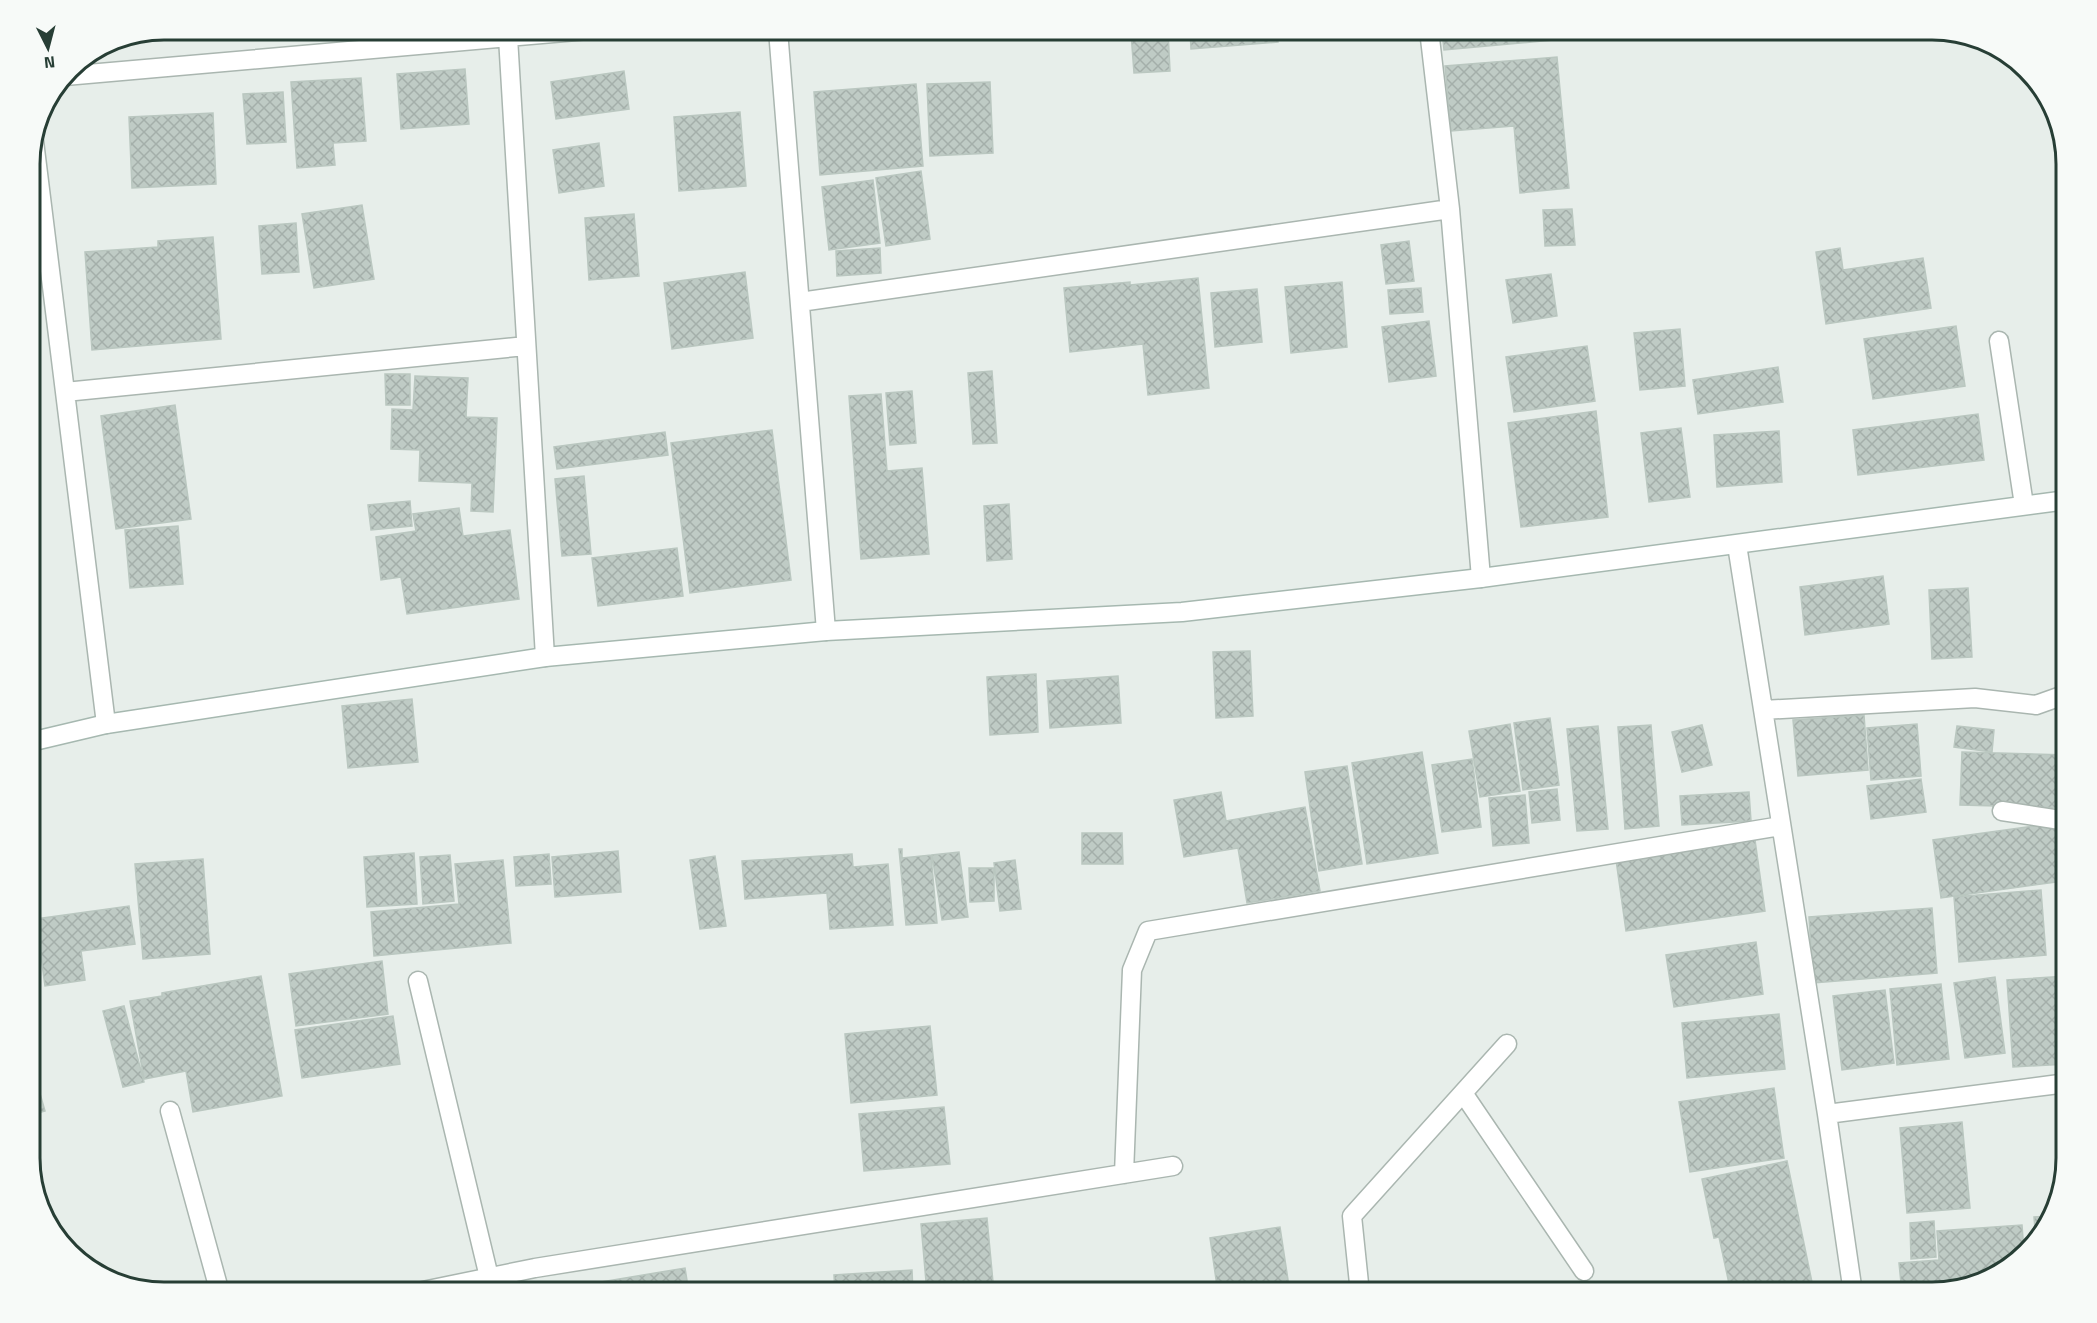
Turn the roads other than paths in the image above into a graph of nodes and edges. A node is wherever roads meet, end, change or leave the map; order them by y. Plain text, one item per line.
1 (474, 40) edge
2 (508, 40) edge
3 (779, 40) edge
4 (1430, 40) edge
5 (79, 75) edge
6 (41, 198) edge
7 (1450, 209) junction
8 (800, 302) junction
9 (1999, 340) dead end
10 (526, 346) junction
11 (65, 392) junction
12 (2056, 501) edge
13 (2024, 505) junction
14 (1737, 545) junction
15 (1481, 578) junction
16 (826, 631) junction
17 (545, 657) junction
18 (2056, 698) edge
19 (1763, 710) junction
20 (106, 724) junction
21 (41, 739) edge
22 (2002, 811) dead end
23 (2056, 819) edge
24 (1781, 826) junction
25 (418, 981) dead end
26 (1507, 1044) dead end
27 (2056, 1084) edge
28 (1463, 1093) junction
29 (170, 1111) dead end
30 (1827, 1114) junction
31 (1173, 1166) dead end
32 (1124, 1174) junction
33 (1584, 1271) dead end
34 (489, 1277) junction
35 (217, 1282) edge
36 (465, 1282) edge
37 (1359, 1282) edge
38 (1851, 1282) edge

1 - 5 street
2 - 10 street
3 - 8 street
4 - 7 street
6 - 11 street
7 - 8 street
7 - 15 street
8 - 16 street
9 - 13 street
10 - 11 street
10 - 17 street
11 - 20 street
12 - 13 street
13 - 14 street
14 - 15 street
14 - 19 street
15 - 16 street
16 - 17 street
17 - 20 street
18 - 19 street
19 - 24 street
20 - 21 street
22 - 23 street
24 - 30 street
24 - 32 street
25 - 34 street
26 - 28 street
27 - 30 street
28 - 33 street
28 - 37 street
29 - 35 street
30 - 38 street
31 - 32 street
32 - 34 street
34 - 36 street

